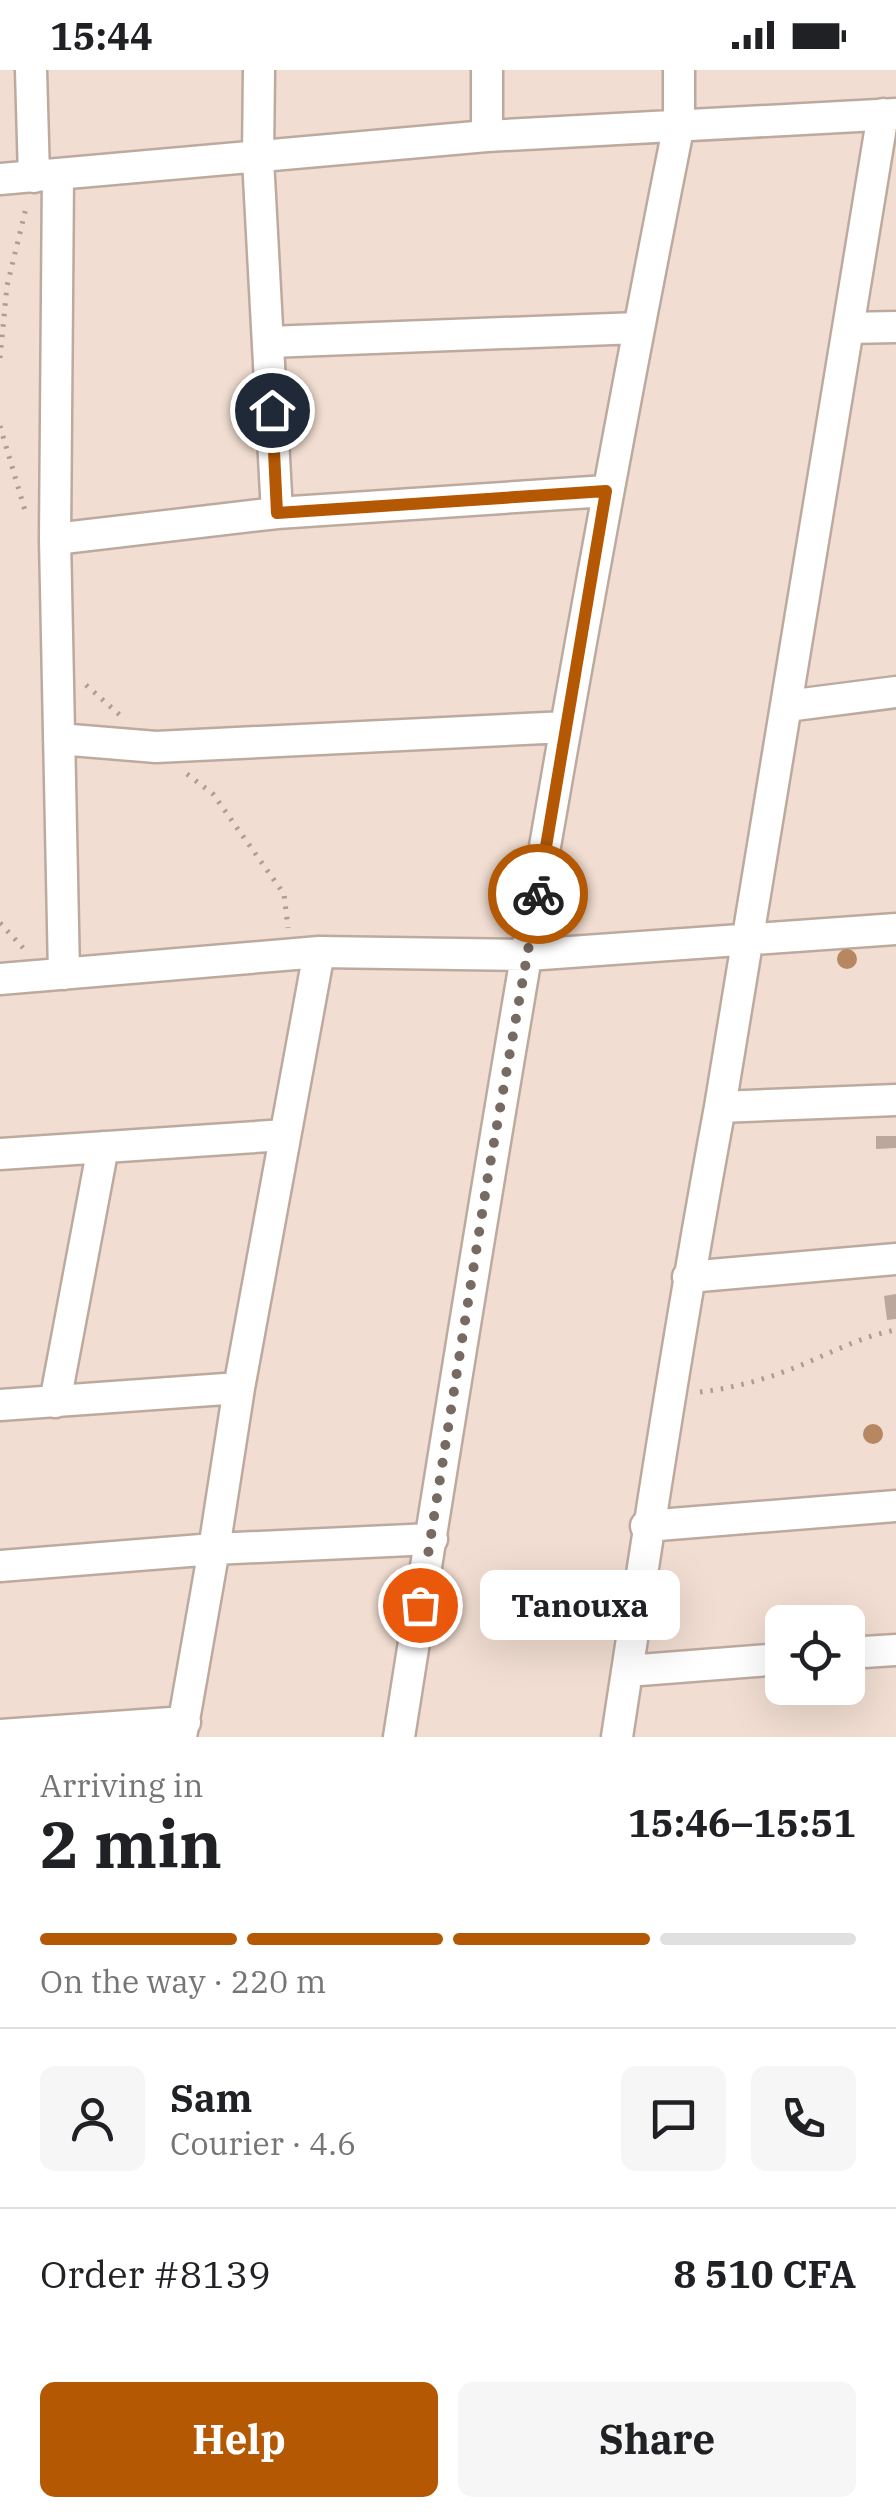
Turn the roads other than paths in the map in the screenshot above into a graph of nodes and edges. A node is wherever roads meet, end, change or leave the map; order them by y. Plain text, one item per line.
1 (31, 70) edge
2 (259, 70) edge
3 (487, 70) edge
4 (679, 70) edge
5 (890, 114) edge
6 (679, 124) junction
7 (487, 136) junction
8 (258, 159) junction
9 (46, 176) junction
10 (0, 180) edge
11 (896, 327) edge
12 (638, 328) junction
13 (848, 328) junction
14 (269, 342) junction
15 (606, 491) junction
16 (277, 513) junction
17 (55, 539) junction
18 (896, 692) edge
19 (786, 706) junction
20 (566, 728) junction
21 (60, 738) junction
22 (896, 929) edge
23 (750, 938) junction
24 (305, 953) junction
25 (528, 955) junction
26 (64, 974) junction
27 (0, 979) edge
28 (896, 1100) edge
29 (720, 1107) junction
30 (285, 1135) junction
31 (104, 1147) junction
32 (0, 1154) edge
33 (896, 1260) edge
34 (688, 1277) junction
35 (239, 1388) junction
36 (55, 1402) junction
37 (0, 1404) edge
38 (896, 1506) edge
39 (646, 1526) junction
40 (432, 1539) junction
41 (214, 1550) junction
42 (0, 1566) edge
43 (896, 1650) edge
44 (865, 1653) edge
45 (765, 1660) edge
46 (627, 1671) junction
47 (183, 1730) edge
48 (0, 1735) edge
49 (399, 1737) edge
50 (617, 1737) edge

1 - 9 street
2 - 8 street
3 - 7 street
4 - 6 street
5 - 6 street
5 - 13 street
6 - 7 street
6 - 12 street
7 - 8 street
8 - 9 street
8 - 14 street
9 - 10 street
9 - 17 street
11 - 13 street
12 - 14 street
12 - 15 street
13 - 19 street
14 - 16 street
15 - 16 street
15 - 20 street
16 - 17 street
17 - 21 street
18 - 19 street
19 - 23 street
20 - 21 street
20 - 25 street
21 - 26 street
22 - 23 street
23 - 25 street
23 - 29 street
24 - 25 street
24 - 26 street
24 - 30 street
25 - 40 street
26 - 27 street
28 - 29 street
29 - 34 street
30 - 31 street
30 - 35 street
31 - 32 street
31 - 36 street
33 - 34 street
34 - 39 street
35 - 36 street
35 - 41 street
36 - 37 street
38 - 39 street
39 - 46 street
40 - 41 street
40 - 49 street
41 - 42 street
41 - 47 street
43 - 44 street
45 - 46 street
46 - 50 street
47 - 48 street

